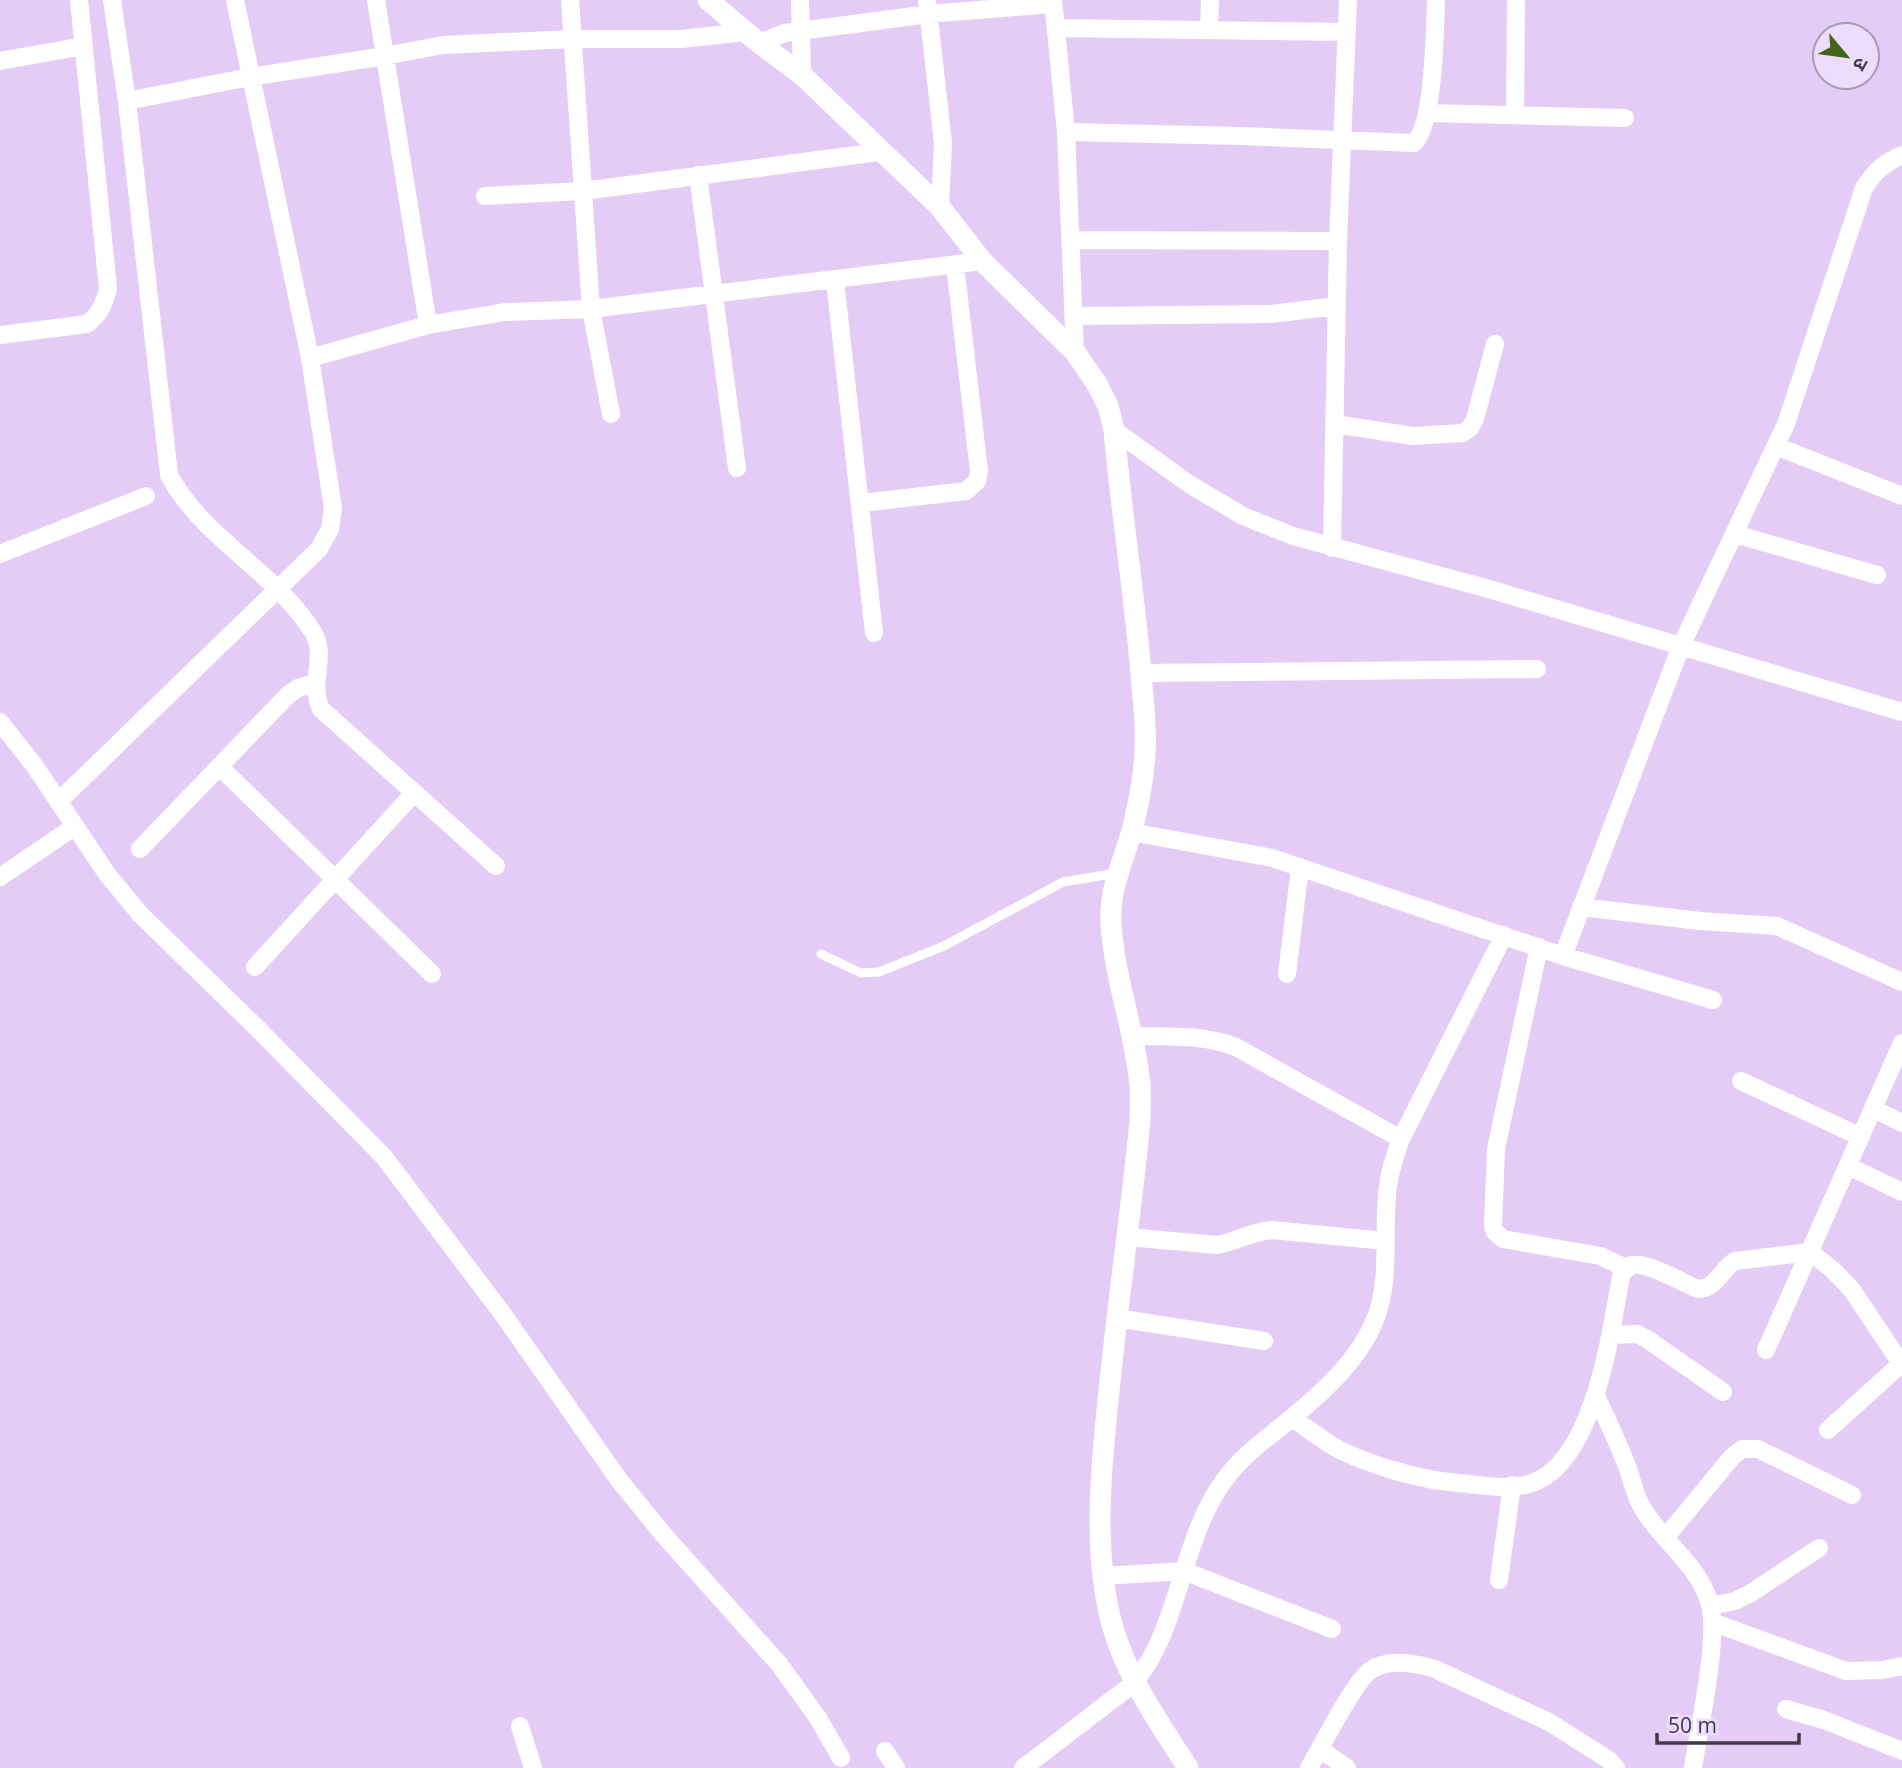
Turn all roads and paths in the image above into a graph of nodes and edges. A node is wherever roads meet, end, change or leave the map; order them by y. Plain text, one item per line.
1 (79, 0) edge
2 (112, 0) edge
3 (236, 0) edge
4 (376, 0) edge
5 (569, 0) edge
6 (708, 0) edge
7 (800, 0) edge
8 (1210, 0) edge
9 (1348, 0) edge
10 (1436, 0) edge
11 (1516, 0) edge
12 (1053, 2) edge
13 (928, 7) edge
14 (1057, 29) junction
15 (1209, 30) junction
16 (801, 31) junction
17 (1347, 32) junction
18 (753, 38) junction
19 (572, 39) junction
20 (84, 46) junction
21 (385, 56) junction
22 (0, 61) edge
23 (802, 75) junction
24 (250, 77) junction
25 (127, 102) junction
26 (1427, 113) junction
27 (1515, 115) junction
28 (1625, 118) dead end
29 (1066, 132) junction
30 (1342, 142) junction
31 (879, 152) junction
32 (1902, 155) edge
33 (698, 175) junction
34 (583, 191) junction
35 (485, 196) dead end
36 (940, 207) junction
37 (1071, 240) junction
38 (1338, 241) junction
39 (982, 261) junction
40 (955, 265) junction
41 (835, 280) junction
42 (713, 296) junction
43 (1337, 306) junction
44 (591, 309) junction
45 (1074, 316) junction
46 (428, 325) junction
47 (0, 335) edge
48 (1495, 344) dead end
49 (1075, 352) junction
50 (310, 358) junction
51 (611, 414) dead end
52 (1335, 424) junction
53 (1114, 430) junction
54 (1776, 446) junction
55 (737, 468) dead end
56 (146, 496) dead end
57 (1902, 496) edge
58 (862, 503) junction
59 (1735, 534) junction
60 (1332, 548) junction
61 (0, 554) edge
62 (1877, 575) dead end
63 (270, 597) junction
64 (874, 633) dead end
65 (1681, 646) junction
66 (1537, 669) dead end
67 (1141, 673) junction
68 (315, 683) junction
69 (1902, 712) edge
70 (0, 723) edge
71 (219, 766) junction
72 (414, 793) junction
73 (59, 801) junction
74 (74, 827) junction
75 (1131, 832) junction
76 (140, 849) dead end
77 (496, 866) dead end
78 (1300, 867) junction
79 (1116, 873) junction
80 (0, 877) edge
81 (336, 879) junction
82 (1581, 907) junction
83 (1504, 935) junction
84 (1539, 947) junction
85 (821, 954) dead end
86 (1563, 956) junction
87 (255, 967) dead end
88 (432, 974) dead end
89 (1287, 974) dead end
90 (1902, 982) edge
91 (1713, 1000) dead end
92 (1132, 1036) junction
93 (1902, 1043) edge
94 (1741, 1082) dead end
95 (1874, 1109) junction
96 (1902, 1123) edge
97 (1861, 1137) junction
98 (1401, 1139) junction
99 (1848, 1166) junction
100 (1902, 1192) edge
101 (1128, 1237) junction
102 (1385, 1241) junction
103 (1810, 1252) junction
104 (1626, 1268) junction
105 (1116, 1318) junction
106 (1611, 1335) junction
107 (1264, 1341) dead end
108 (1766, 1350) dead end
109 (1902, 1364) edge
110 (1723, 1392) dead end
111 (1596, 1396) junction
112 (1292, 1418) junction
113 (1828, 1430) dead end
114 (1512, 1485) junction
115 (1852, 1495) dead end
116 (1665, 1538) junction
117 (1819, 1548) dead end
118 (1184, 1571) junction
119 (1103, 1576) junction
120 (1499, 1580) dead end
121 (1711, 1614) junction
122 (1332, 1629) dead end
123 (1902, 1666) edge
124 (1135, 1682) junction
125 (1786, 1709) dead end
126 (520, 1726) dead end
127 (1320, 1749) junction
128 (885, 1751) dead end
129 (1902, 1751) edge
130 (841, 1758) dead end
131 (1183, 1766) edge
132 (533, 1768) edge
133 (896, 1768) edge
134 (1023, 1768) edge
135 (1309, 1768) edge
136 (1347, 1768) edge
137 (1616, 1768) edge
138 (1693, 1768) edge

1 - 20 street
2 - 25 street
3 - 24 street
4 - 21 street
5 - 19 street
6 - 18 street
7 - 16 street
8 - 15 street
9 - 17 street
10 - 26 street
11 - 27 street
12 - 13 street
12 - 14 street
13 - 16 street
13 - 36 street
14 - 15 street
14 - 29 street
15 - 17 street
16 - 18 street
16 - 23 street
17 - 30 street
18 - 19 street
18 - 23 street
19 - 21 street
19 - 34 street
20 - 22 street
20 - 47 street
21 - 24 street
21 - 46 street
23 - 31 street
24 - 25 street
24 - 50 street
25 - 63 street
26 - 27 street
26 - 30 street
27 - 28 street
29 - 30 street
29 - 37 street
30 - 38 street
31 - 33 street
31 - 36 street
32 - 54 street
33 - 34 street
33 - 42 street
34 - 35 street
34 - 44 street
36 - 39 street
37 - 38 street
37 - 45 street
38 - 43 street
39 - 40 street
39 - 49 street
40 - 41 street
40 - 58 street
41 - 42 street
41 - 58 street
42 - 44 street
42 - 55 street
43 - 45 street
43 - 52 street
44 - 46 street
44 - 51 street
45 - 49 street
46 - 50 street
48 - 52 street
49 - 53 street
50 - 63 street
52 - 60 street
53 - 60 street
53 - 67 street
54 - 57 street
54 - 59 street
56 - 61 street
58 - 64 street
59 - 62 street
59 - 65 street
60 - 65 street
63 - 68 street
63 - 73 street
65 - 69 street
65 - 82 street
66 - 67 street
67 - 75 street
68 - 71 street
68 - 72 street
70 - 73 street
71 - 76 street
71 - 81 street
72 - 77 street
72 - 81 street
73 - 74 street
74 - 80 street
74 - 130 street
75 - 78 street
75 - 79 street
78 - 83 street
78 - 89 street
79 - 85 lane
79 - 92 street
81 - 87 street
81 - 88 street
82 - 86 street
82 - 90 street
83 - 84 street
83 - 98 street
84 - 86 street
84 - 104 street
86 - 91 street
92 - 98 street
92 - 101 street
93 - 95 street
94 - 97 street
95 - 96 street
95 - 97 street
97 - 99 street
98 - 102 street
99 - 100 street
99 - 103 street
101 - 102 street
101 - 105 street
102 - 112 street
103 - 104 street
103 - 108 street
103 - 109 street
104 - 106 street
105 - 107 street
105 - 119 street
106 - 110 street
106 - 111 street
109 - 113 street
111 - 114 street
111 - 116 street
112 - 114 street
112 - 118 street
114 - 120 street
115 - 116 street
116 - 121 street
117 - 121 street
118 - 119 street
118 - 122 street
118 - 124 street
119 - 124 street
121 - 123 street
121 - 138 street
124 - 131 street
124 - 134 street
125 - 129 street
126 - 132 street
127 - 135 street
127 - 136 street
127 - 137 street
128 - 133 street

